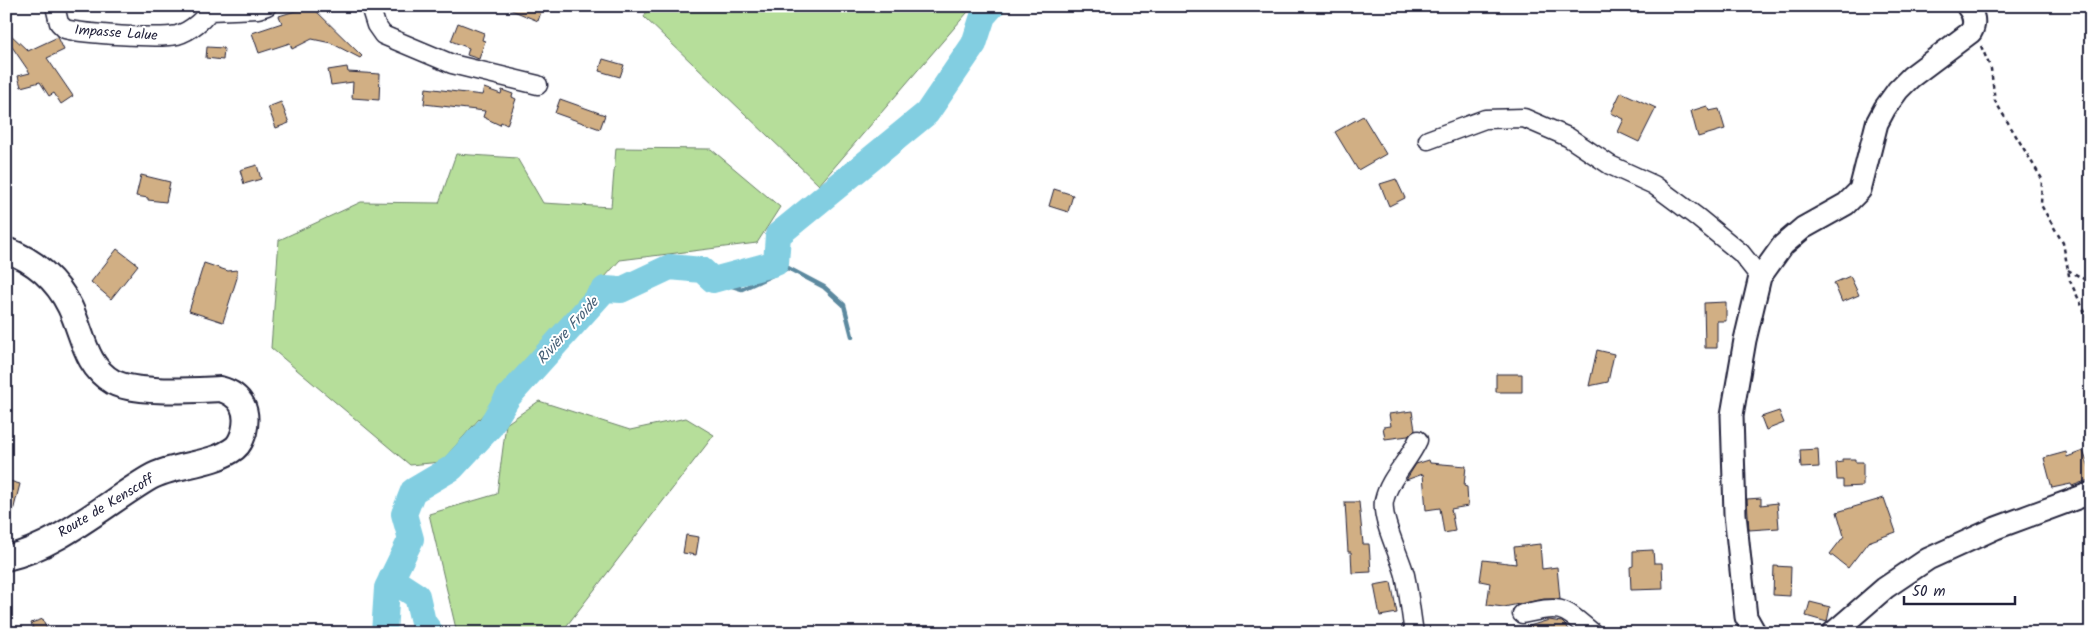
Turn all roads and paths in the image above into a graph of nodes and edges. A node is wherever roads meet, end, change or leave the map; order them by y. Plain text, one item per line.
1 (55, 6) edge
2 (267, 6) edge
3 (370, 6) edge
4 (1967, 6) edge
5 (211, 8) edge
6 (1973, 29) junction
7 (538, 85) dead end
8 (1428, 140) dead end
9 (6, 250) edge
10 (2068, 270) junction
11 (1760, 278) junction
12 (2091, 283) edge
13 (2091, 325) edge
14 (1418, 440) dead end
15 (2091, 493) edge
16 (6, 558) edge
17 (1522, 614) dead end
18 (1414, 633) edge
19 (1593, 633) edge
20 (1754, 633) edge
21 (1833, 633) edge

1 - 5 street, Impasse Lalue
2 - 5 street
3 - 7 street
4 - 6 street
6 - 10 path
6 - 11 street
8 - 11 street
9 - 16 main road, Route de Kenscoff
10 - 12 path
10 - 13 path
11 - 20 street
14 - 18 street
15 - 21 street
17 - 19 street

